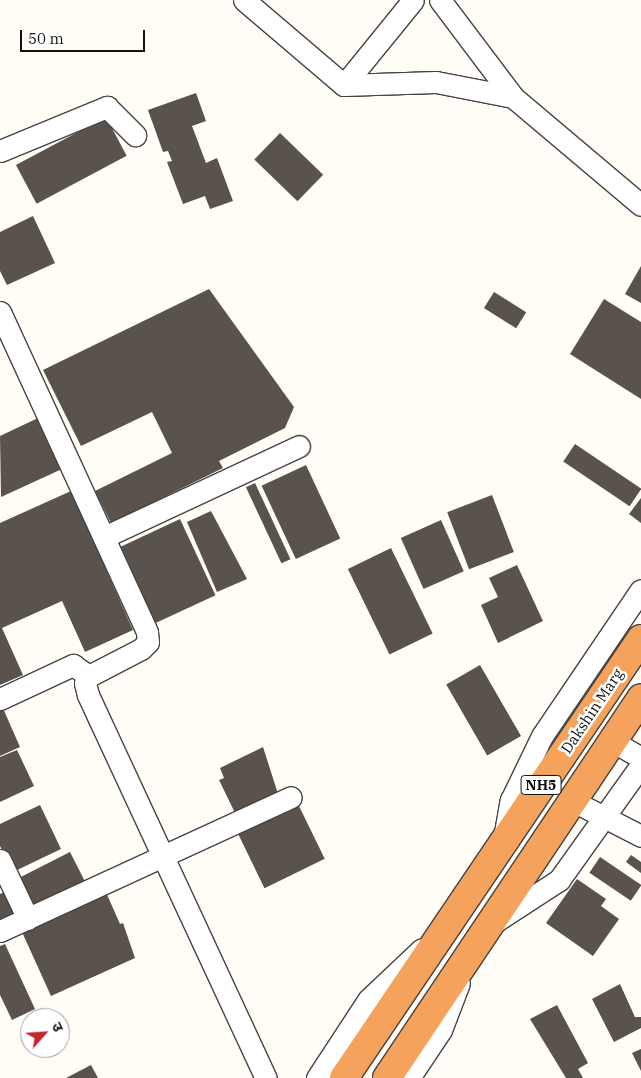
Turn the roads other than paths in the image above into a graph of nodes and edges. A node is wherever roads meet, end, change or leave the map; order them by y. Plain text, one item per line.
1 (244, 0) edge
2 (413, 0) edge
3 (440, 0) edge
4 (344, 85) junction
5 (513, 97) junction
6 (135, 136) dead end
7 (0, 151) edge
8 (641, 205) edge
9 (0, 312) edge
10 (299, 446) dead end
11 (104, 537) junction
12 (641, 590) edge
13 (641, 639) edge
14 (89, 676) junction
15 (641, 698) edge
16 (0, 699) edge
17 (612, 741) junction
18 (641, 758) edge
19 (641, 765) edge
20 (291, 797) dead end
21 (573, 801) junction
22 (604, 819) junction
23 (641, 836) edge
24 (504, 840) junction
25 (166, 857) junction
26 (0, 860) edge
27 (28, 919) junction
28 (493, 923) junction
29 (0, 931) edge
30 (442, 931) junction
31 (467, 962) junction
32 (266, 1078) edge
33 (317, 1078) edge
34 (344, 1078) edge
35 (386, 1078) edge
36 (409, 1078) edge

1 - 4 street
2 - 4 street
3 - 5 street
4 - 5 street
5 - 8 street
6 - 7 street
9 - 11 street
10 - 11 street
11 - 14 street
12 - 24 street
13 - 24 highway, Dakshin Marg / NH5
14 - 16 street
14 - 25 street
15 - 17 highway, NH5
17 - 18 street
17 - 21 highway, NH5
19 - 22 street
20 - 25 street
21 - 22 street
21 - 28 highway, NH5
22 - 23 street
22 - 28 street
24 - 30 highway, Dakshin Marg / NH5
25 - 27 street
25 - 32 street
26 - 27 street
27 - 29 street
28 - 31 highway, NH5
30 - 33 street, Dakshin Marg / NH5
30 - 34 highway, Dakshin Marg
31 - 35 highway
31 - 36 street, NH5

